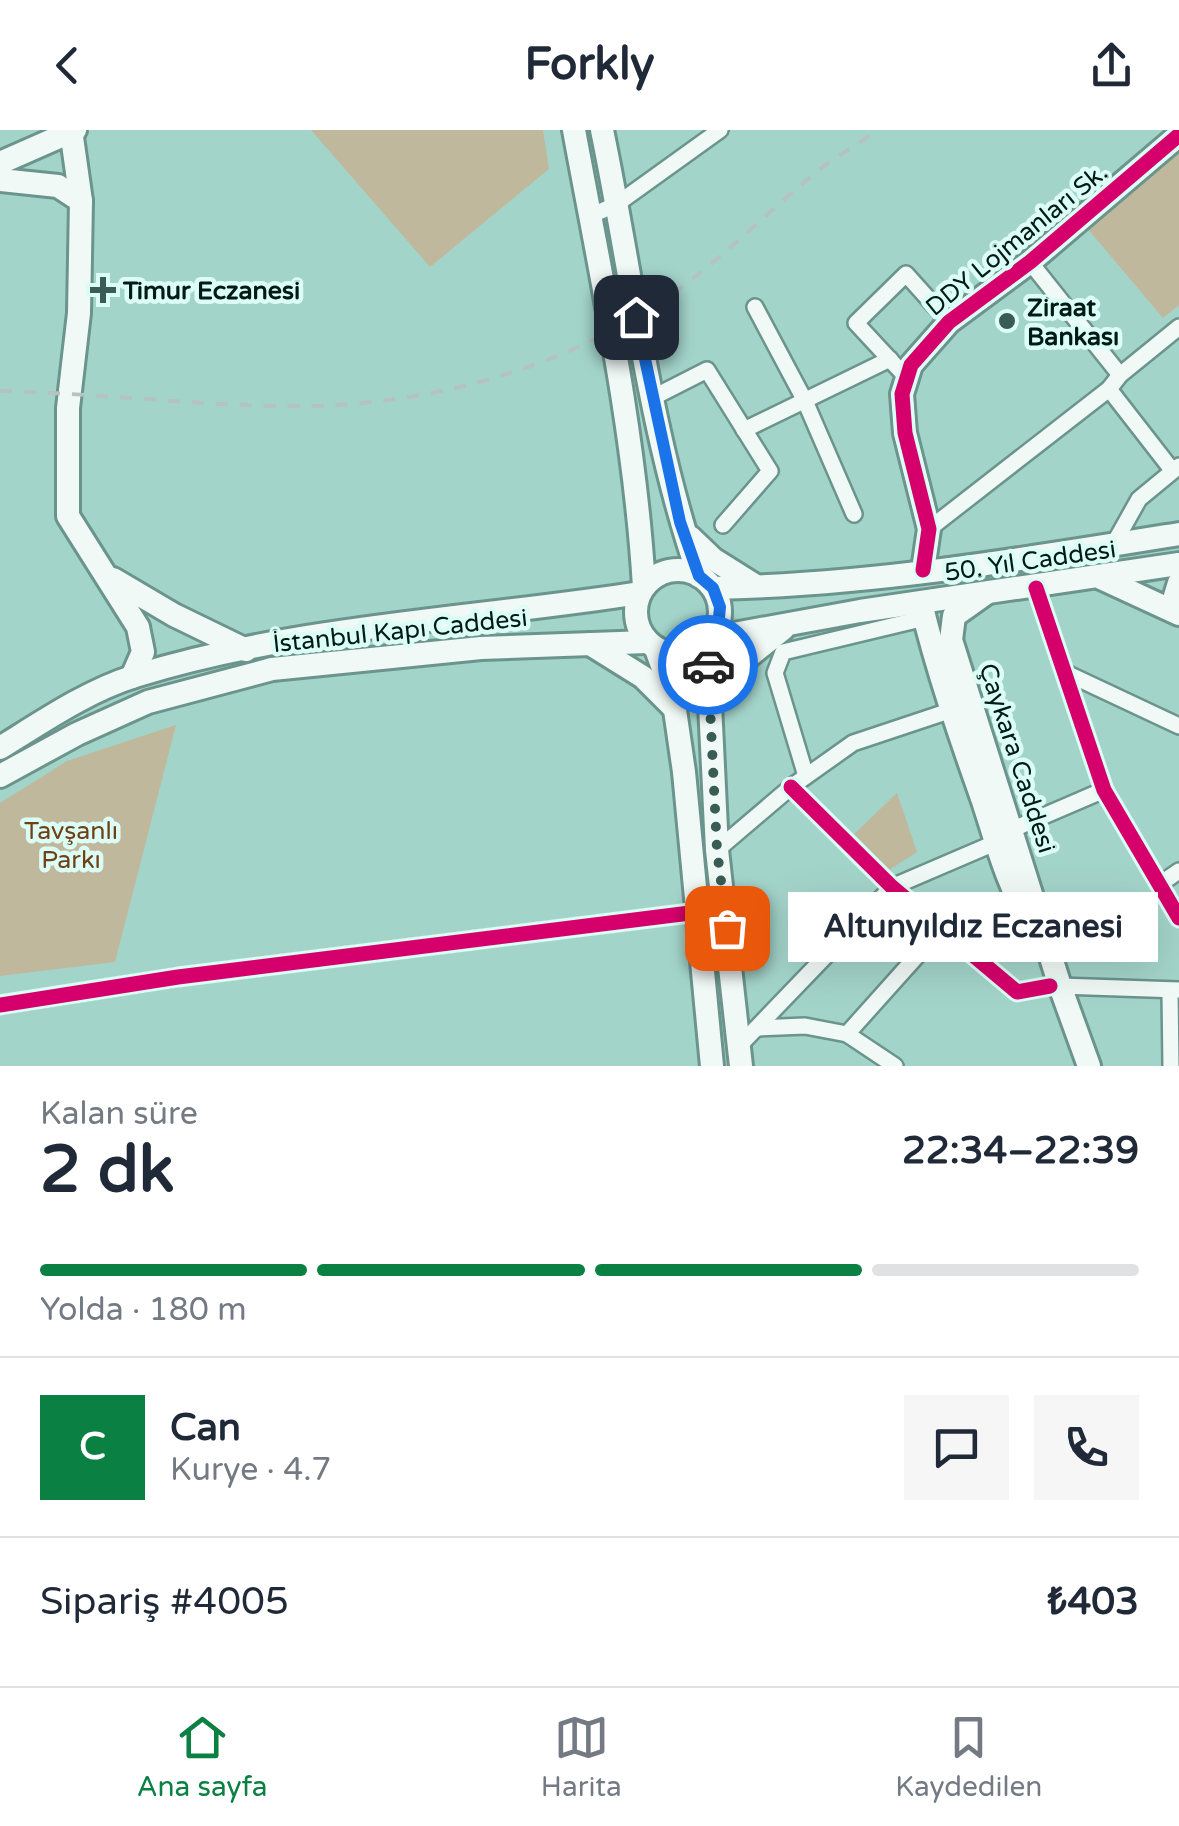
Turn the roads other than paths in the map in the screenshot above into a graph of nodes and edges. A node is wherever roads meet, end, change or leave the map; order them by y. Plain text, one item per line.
1 (574, 130) edge
2 (602, 130) edge
3 (720, 130) edge
4 (73, 131) edge
5 (1179, 135) edge
6 (0, 163) edge
7 (0, 180) edge
8 (81, 201) junction
9 (617, 204) junction
10 (590, 216) junction
11 (1030, 262) junction
12 (755, 306) dead end
13 (948, 322) junction
14 (1179, 327) edge
15 (890, 360) junction
16 (907, 378) junction
17 (1114, 382) junction
18 (652, 398) junction
19 (805, 401) junction
20 (744, 430) junction
21 (1176, 468) edge
22 (854, 514) dead end
23 (723, 526) dead end
24 (930, 529) junction
25 (683, 530) junction
26 (1179, 534) edge
27 (1112, 547) junction
28 (1179, 549) edge
29 (1179, 564) edge
30 (923, 570) junction
31 (102, 571) junction
32 (1101, 578) junction
33 (706, 582) junction
34 (1179, 583) edge
35 (760, 587) junction
36 (989, 588) junction
37 (1036, 588) junction
38 (642, 590) junction
39 (1179, 612) edge
40 (928, 618) junction
41 (785, 627) junction
42 (710, 640) junction
43 (590, 644) junction
44 (652, 646) junction
45 (246, 650) junction
46 (1064, 672) junction
47 (132, 676) junction
48 (709, 704) junction
49 (675, 710) junction
50 (952, 710) junction
51 (1179, 726) edge
52 (0, 748) edge
53 (0, 776) edge
54 (806, 776) junction
55 (792, 787) junction
56 (1104, 790) junction
57 (1004, 836) junction
58 (717, 850) junction
59 (1179, 871) edge
60 (1160, 884) junction
61 (892, 887) junction
62 (698, 912) junction
63 (1179, 918) edge
64 (942, 928) junction
65 (1034, 929) junction
66 (1055, 986) junction
67 (1174, 991) edge
68 (0, 1005) edge
69 (847, 1034) junction
70 (747, 1046) edge
71 (712, 1066) edge
72 (895, 1066) edge
73 (1072, 1066) edge
74 (1090, 1066) edge
75 (1171, 1066) edge

1 - 10 main road
2 - 9 main road
3 - 9 street
4 - 6 main road
4 - 8 main road
5 - 11 main road, DDY Lojmanları Sk.
7 - 8 main road
8 - 31 main road
9 - 10 street
9 - 18 main road
10 - 38 main road
11 - 13 main road, DDY Lojmanları Sk.
11 - 17 street
12 - 19 street
13 - 15 street
13 - 16 main road, DDY Lojmanları Sk.
14 - 17 street
15 - 16 street
15 - 19 street
16 - 24 main road
17 - 21 street
17 - 24 street
18 - 20 street
18 - 25 main road
19 - 20 street
19 - 22 street
20 - 23 street
21 - 27 street
24 - 30 main road
25 - 33 main road
25 - 35 main road
26 - 27 main road, 50. Yıl Caddesi
27 - 30 main road, 50. Yıl Caddesi
28 - 36 main road
29 - 32 main road, 50. Yıl Caddesi
30 - 35 main road, 50. Yıl Caddesi
31 - 45 main road
31 - 47 main road
32 - 37 main road, 50. Yıl Caddesi
32 - 39 main road
33 - 35 main road, 50. Yıl Caddesi
33 - 38 main road
33 - 42 main road
34 - 39 main road
36 - 37 main road, 50. Yıl Caddesi
36 - 40 main road, 50. Yıl Caddesi
36 - 57 main road, Çaykara Caddesi
37 - 46 street
38 - 44 main road
38 - 45 main road
40 - 41 main road, 50. Yıl Caddesi
40 - 50 main road
40 - 54 street
40 - 65 main road, Çaykara Caddesi
41 - 42 main road, 50. Yıl Caddesi
41 - 48 main road
42 - 44 main road
42 - 48 main road
43 - 44 main road, İstanbul Kapı Caddesi
43 - 49 main road
43 - 53 main road, İstanbul Kapı Caddesi
44 - 49 main road
45 - 47 main road
46 - 51 street
46 - 56 street
47 - 52 main road
48 - 58 main road
49 - 62 main road
50 - 54 street
50 - 57 main road
54 - 55 street
55 - 58 street
55 - 61 street
56 - 57 street
56 - 60 street
57 - 61 street
57 - 65 main road
57 - 66 main road, Çaykara Caddesi
58 - 70 main road
59 - 60 street
60 - 63 street
61 - 64 street
61 - 70 street
62 - 68 street
62 - 71 main road
64 - 66 street
64 - 69 street
65 - 66 main road, Çaykara Caddesi
66 - 67 street
66 - 73 main road, Çaykara Caddesi
66 - 74 main road, Çaykara Caddesi
67 - 75 street
69 - 70 street
69 - 72 street

